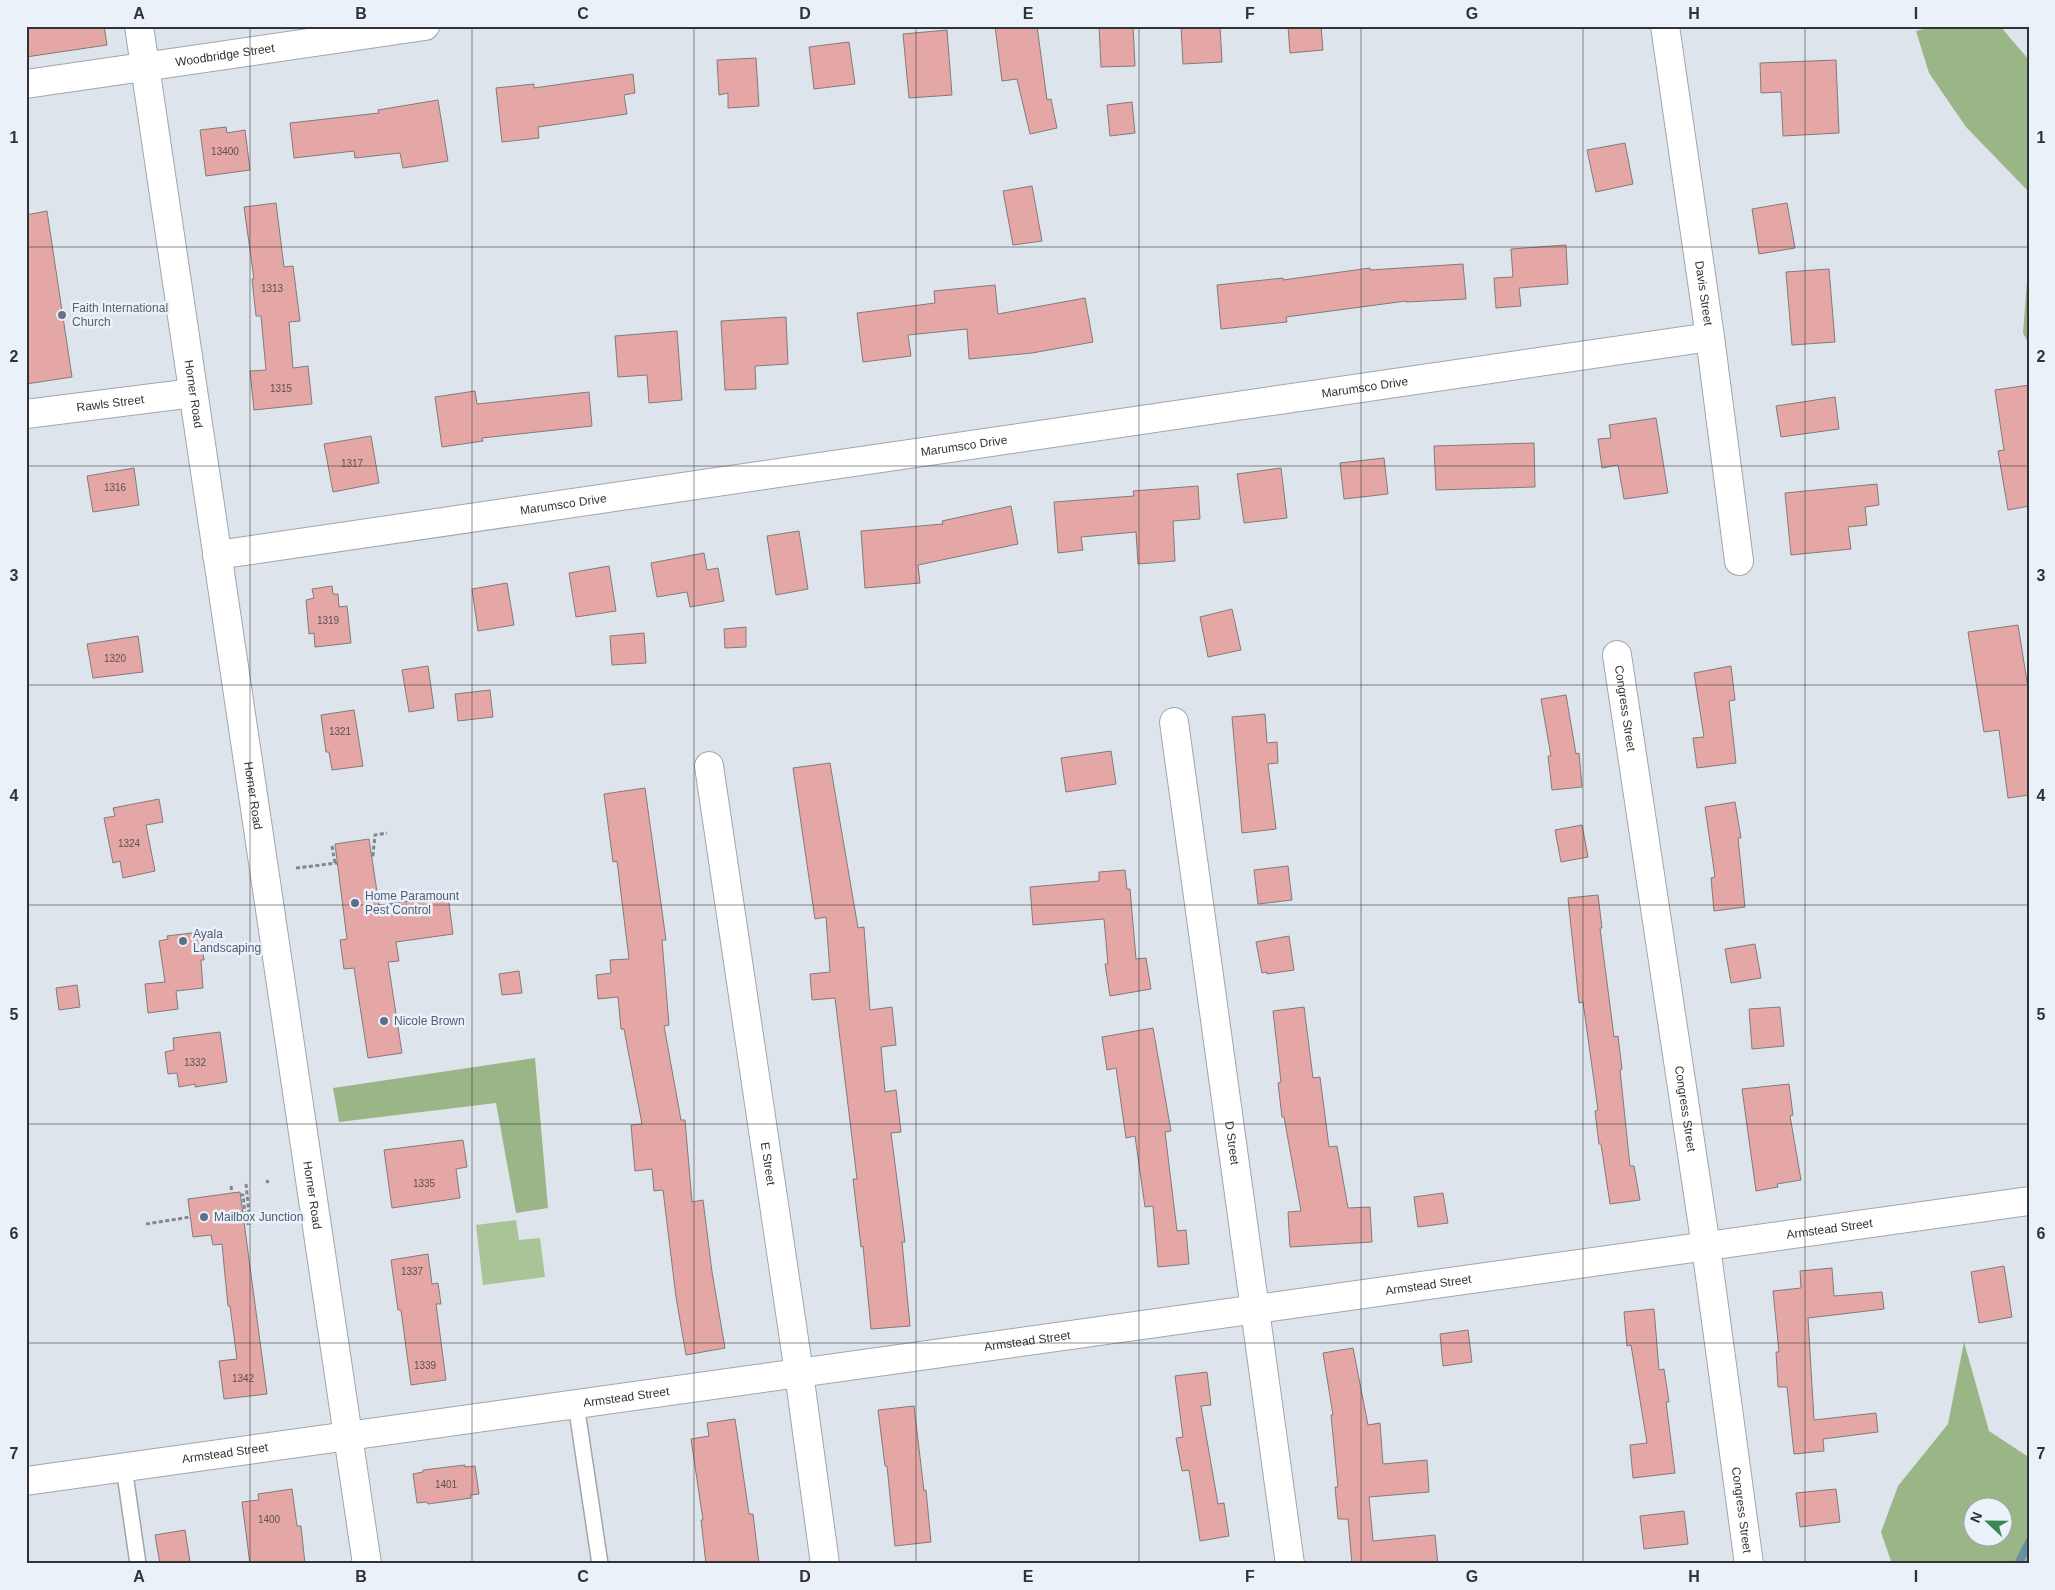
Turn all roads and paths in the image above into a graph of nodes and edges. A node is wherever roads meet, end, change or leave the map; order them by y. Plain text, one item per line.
1 (139, 26) edge
2 (425, 26) edge
3 (1665, 26) edge
4 (145, 67) junction
5 (26, 84) edge
6 (1710, 337) junction
7 (193, 393) junction
8 (26, 414) edge
9 (218, 555) junction
10 (1739, 561) dead end
11 (1616, 655) dead end
12 (1174, 722) dead end
13 (709, 766) dead end
14 (387, 833) dead end
15 (332, 846) dead end
16 (372, 855) dead end
17 (296, 868) dead end
18 (246, 1184) dead end
19 (231, 1186) dead end
20 (232, 1193) dead end
21 (240, 1195) dead end
22 (2029, 1202) edge
23 (190, 1216) dead end
24 (146, 1224) dead end
25 (1706, 1247) junction
26 (1254, 1309) junction
27 (799, 1373) junction
28 (576, 1404) junction
29 (347, 1436) junction
30 (124, 1467) junction
31 (26, 1481) edge
32 (138, 1564) edge
33 (367, 1564) edge
34 (600, 1564) edge
35 (825, 1564) edge
36 (1290, 1564) edge
37 (1749, 1564) edge

1 - 4 street, Horner Road
2 - 4 street, Woodbridge Street
3 - 6 street, Davis Street
4 - 5 street, Woodbridge Street
4 - 7 street, Horner Road
6 - 9 street, Marumsco Drive
6 - 10 street, Davis Street
7 - 8 street, Rawls Street
7 - 9 street, Horner Road
9 - 29 street, Horner Road
11 - 25 street, Congress Street
12 - 26 street, D Street
13 - 27 street, E Street
14 - 16 path
15 - 17 path
18 - 21 path
19 - 20 path
22 - 25 street, Armstead Street
23 - 24 path
25 - 26 street, Armstead Street
25 - 37 street, Congress Street
26 - 27 street, Armstead Street
26 - 36 street, D Street
27 - 28 street, Armstead Street
27 - 35 street, E Street
28 - 29 street, Armstead Street
28 - 34 lane
29 - 30 street, Armstead Street
29 - 33 street, Horner Road
30 - 31 street, Armstead Street
30 - 32 lane

